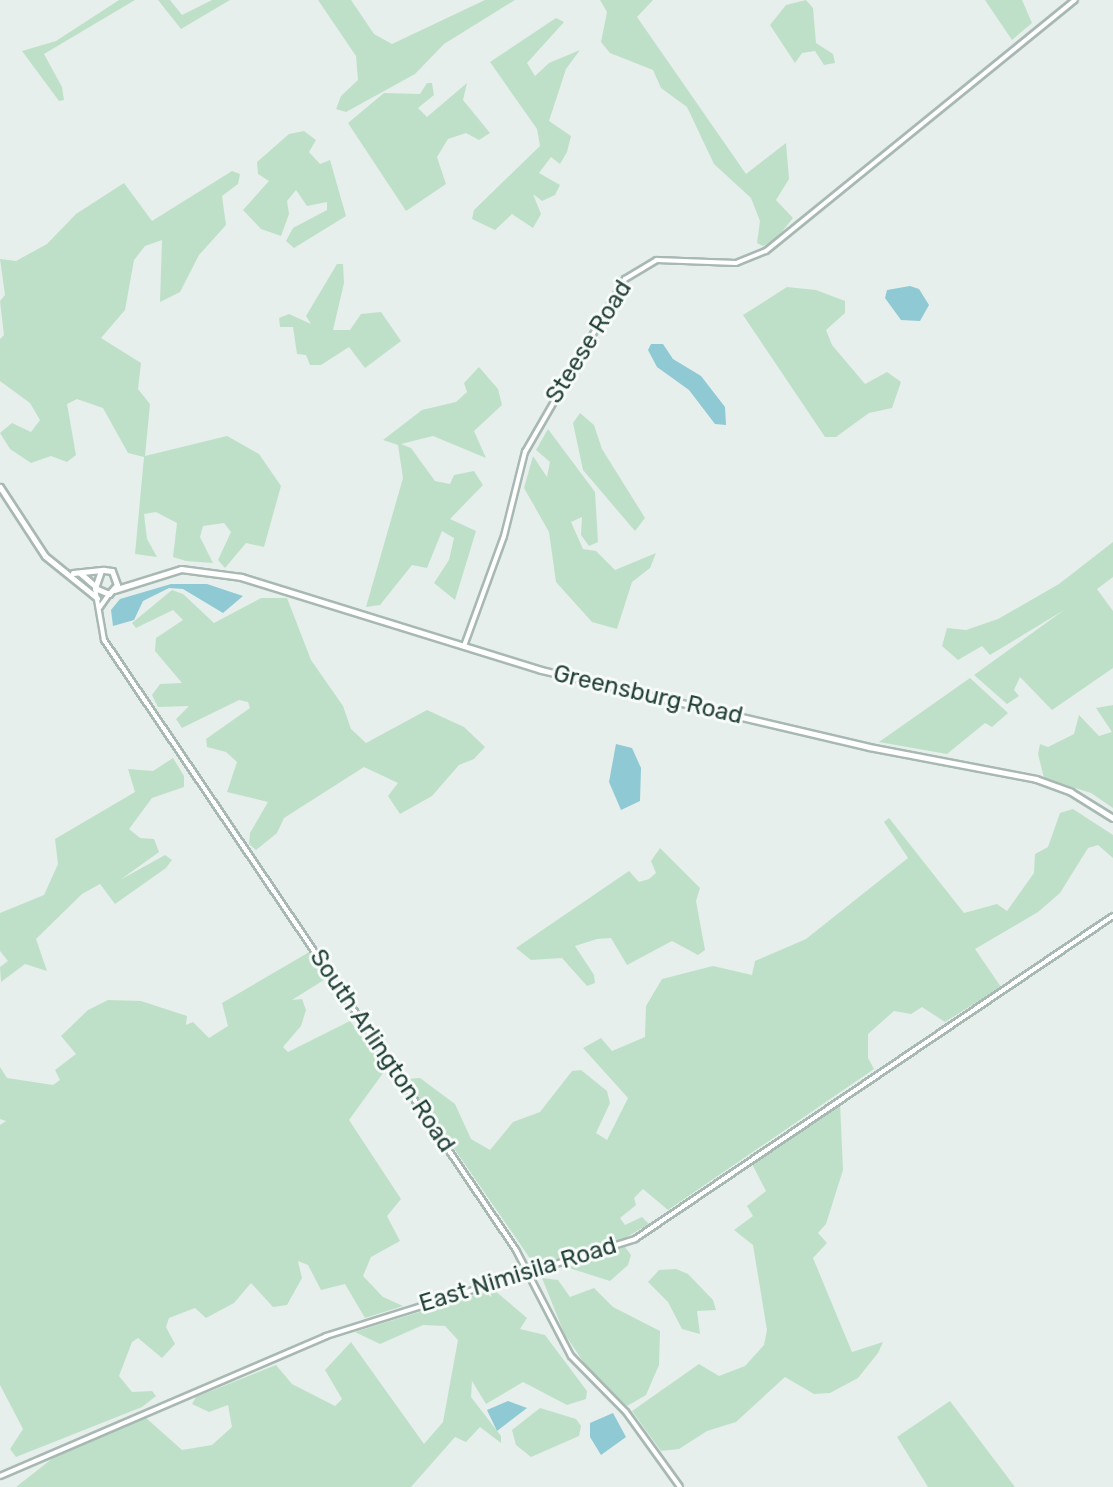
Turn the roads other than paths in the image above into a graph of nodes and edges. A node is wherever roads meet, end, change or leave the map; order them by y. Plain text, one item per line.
1 (1075, 0) edge
2 (0, 487) edge
3 (101, 571) junction
4 (76, 573) junction
5 (116, 576) junction
6 (133, 581) junction
7 (94, 587) junction
8 (112, 592) junction
9 (97, 598) junction
10 (100, 607) junction
11 (463, 648) junction
12 (1113, 818) edge
13 (1113, 916) edge
14 (530, 1273) junction
15 (0, 1476) edge
16 (680, 1487) edge

1 - 11 street, Steese Road
2 - 4 main road
3 - 4 main road
3 - 5 main road
3 - 7 main road
4 - 7 main road
4 - 9 main road
5 - 6 main road
5 - 8 main road
6 - 8 main road
6 - 11 main road, Greensburg Road
7 - 8 main road
7 - 9 street, South Arlington Road
8 - 10 street
9 - 10 street, South Arlington Road
10 - 14 street, South Arlington Road
11 - 12 main road, Greensburg Road
13 - 14 street, East Nimisila Road
14 - 15 street, East Nimisila Road
14 - 16 street, South Arlington Road

